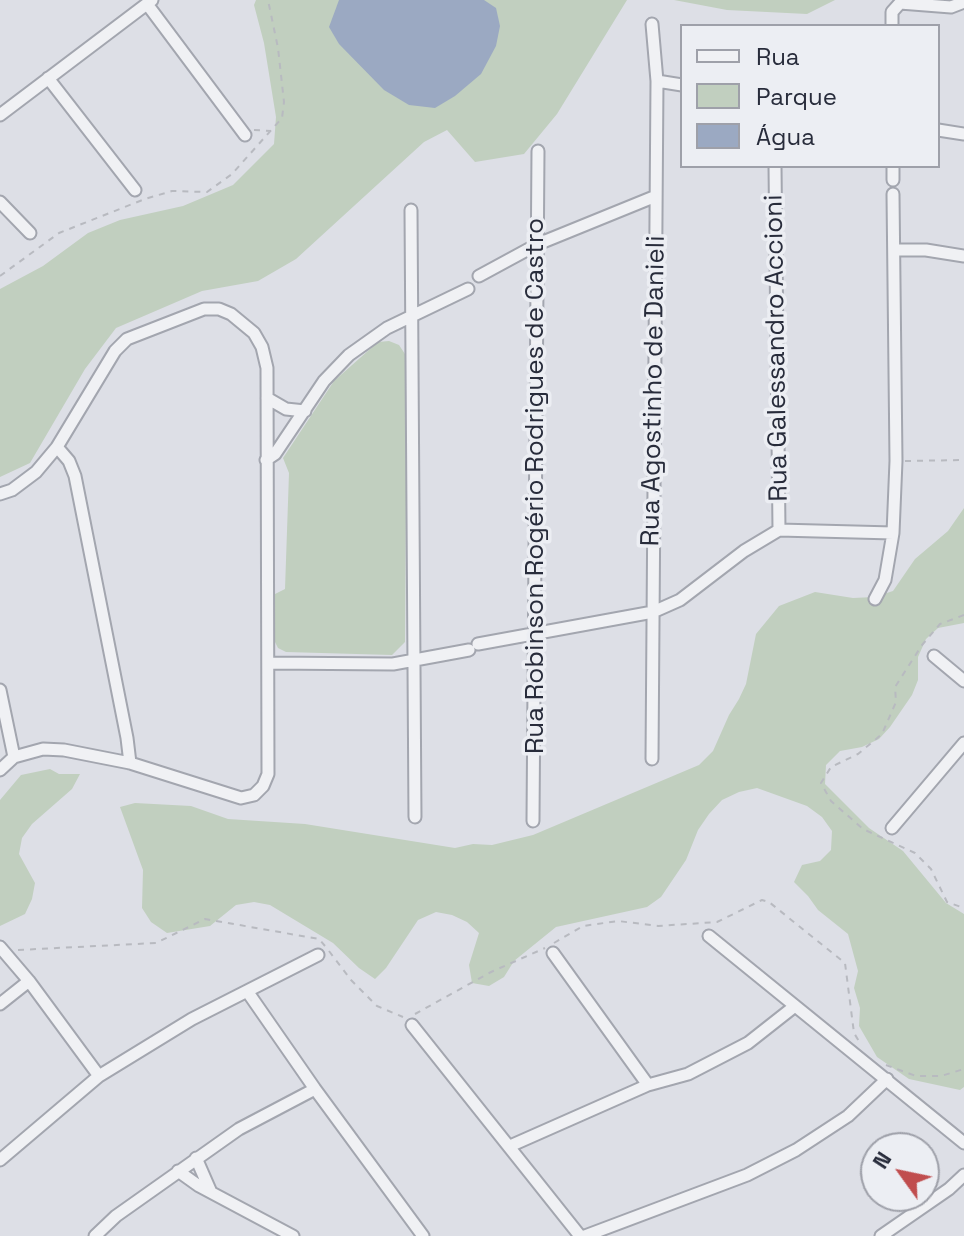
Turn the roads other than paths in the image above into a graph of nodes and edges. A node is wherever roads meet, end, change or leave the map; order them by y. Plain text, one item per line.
1 (150, 2) edge
2 (964, 2) edge
3 (652, 24) dead end
4 (892, 24) edge
5 (48, 78) junction
6 (657, 81) junction
7 (680, 85) edge
8 (0, 115) edge
9 (940, 130) edge
10 (964, 134) edge
11 (245, 135) road end
12 (538, 151) dead end
13 (775, 168) edge
14 (893, 168) edge
15 (893, 180) dead end
16 (135, 190) dead end
17 (893, 194) dead end
18 (656, 196) junction
19 (0, 202) edge
20 (411, 210) dead end
21 (30, 233) dead end
22 (538, 244) junction
23 (895, 250) junction
24 (964, 256) edge
25 (479, 276) dead end
26 (468, 289) dead end
27 (412, 317) junction
28 (267, 398) junction
29 (305, 411) junction
30 (57, 447) junction
31 (266, 460) junction
32 (0, 494) edge
33 (779, 530) junction
34 (893, 533) junction
35 (875, 599) dead end
36 (653, 612) junction
37 (536, 633) junction
38 (934, 656) dead end
39 (268, 663) junction
40 (413, 663) junction
41 (964, 681) edge
42 (0, 690) edge
43 (964, 743) edge
44 (14, 757) junction
45 (652, 759) dead end
46 (130, 763) junction
47 (0, 770) edge
48 (415, 817) dead end
49 (533, 821) dead end
50 (892, 828) dead end
51 (709, 936) dead end
52 (2, 949) edge
53 (553, 953) dead end
54 (318, 955) dead end
55 (29, 981) junction
56 (247, 991) junction
57 (0, 1004) edge
58 (795, 1006) junction
59 (412, 1025) dead end
60 (99, 1076) junction
61 (887, 1079) junction
62 (648, 1085) junction
63 (315, 1089) junction
64 (964, 1143) edge
65 (510, 1146) junction
66 (196, 1158) junction
67 (0, 1160) edge
68 (178, 1171) junction
69 (964, 1175) edge
70 (210, 1191) junction
71 (888, 1234) edge
72 (95, 1236) edge
73 (293, 1236) edge
74 (423, 1236) edge
75 (583, 1236) edge

1 - 5 street
1 - 11 street
2 - 4 street
3 - 6 street, Rua Agostinho de Danieli
5 - 8 street
5 - 16 street
6 - 7 street
6 - 18 street, Rua Agostinho de Danieli
9 - 10 street
12 - 22 street, Rua Robinson Rogério Rodrigues de Castro
13 - 33 street, Rua Galessandro Accioni
14 - 15 street
17 - 23 street
18 - 22 street
18 - 36 street, Rua Agostinho de Danieli
19 - 21 street
20 - 27 street
22 - 25 street
22 - 37 street, Rua Robinson Rogério Rodrigues de Castro
23 - 24 street
23 - 34 street
26 - 27 street
27 - 29 street
27 - 40 street
28 - 29 street
28 - 30 street
28 - 31 street
29 - 31 street
30 - 32 street
30 - 46 street
31 - 39 street
33 - 34 street
33 - 36 street
34 - 35 street
36 - 37 street
36 - 45 street, Rua Agostinho de Danieli
37 - 40 street
37 - 49 street, Rua Robinson Rogério Rodrigues de Castro
38 - 41 street
39 - 40 street
39 - 46 street
40 - 48 street
42 - 44 street
43 - 50 street
44 - 46 street
44 - 47 street
51 - 58 street
52 - 55 street
53 - 62 street
54 - 56 street
55 - 57 street
55 - 60 street
56 - 60 street
56 - 63 street
58 - 61 street
58 - 62 street
59 - 65 street
60 - 67 street
61 - 64 street
61 - 75 street
62 - 65 street
63 - 66 street
63 - 74 street
65 - 75 street
66 - 68 street
66 - 70 street
68 - 70 street
68 - 72 street
69 - 71 street
70 - 73 street

